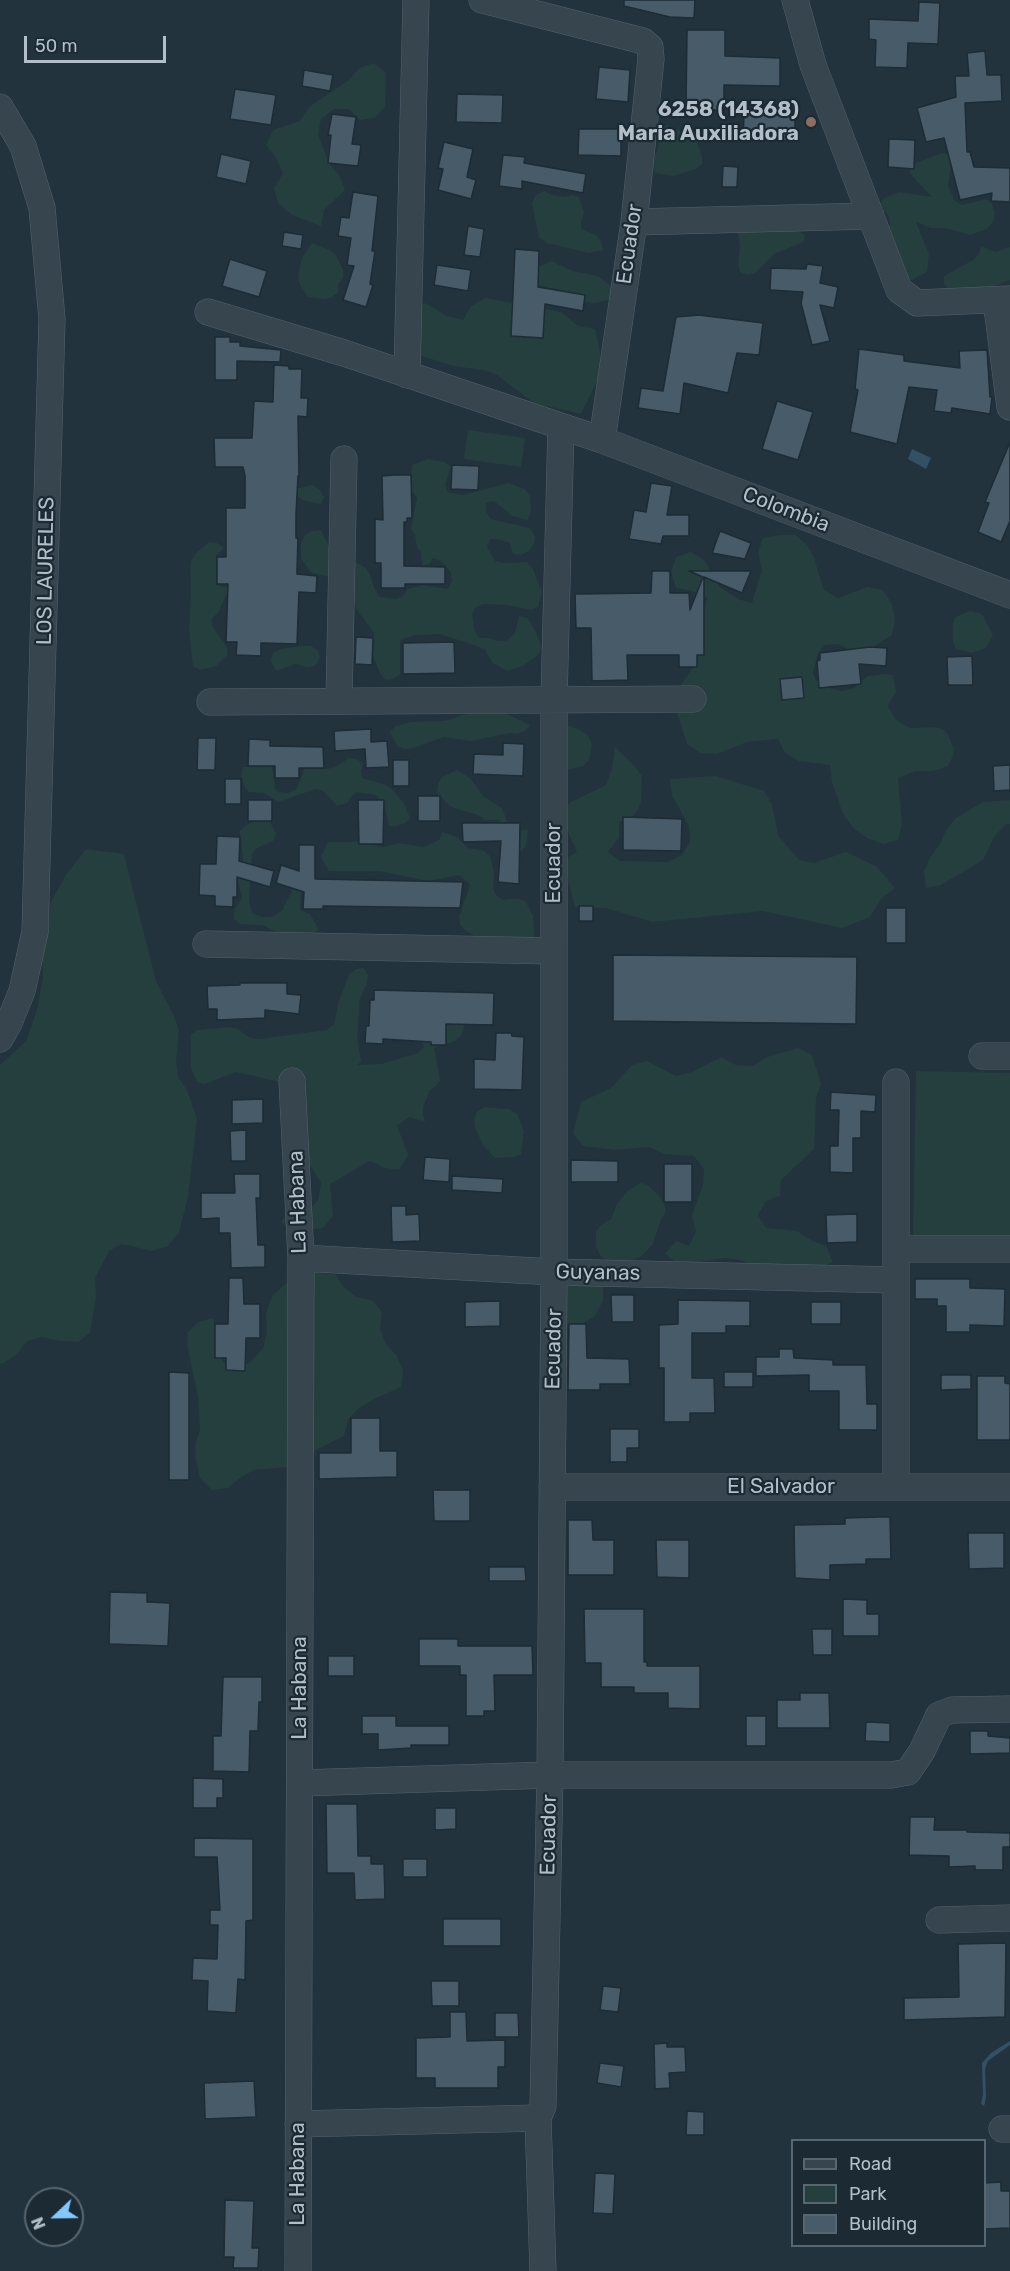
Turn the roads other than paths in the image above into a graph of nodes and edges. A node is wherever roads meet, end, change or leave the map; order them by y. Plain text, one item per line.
1 (416, 0) edge
2 (482, 0) edge
3 (795, 0) edge
4 (0, 107) edge
5 (871, 216) junction
6 (634, 222) junction
7 (1003, 299) edge
8 (208, 312) dead end
9 (407, 375) junction
10 (1010, 408) edge
11 (561, 427) junction
12 (602, 440) junction
13 (344, 459) dead end
14 (1010, 595) edge
15 (693, 699) dead end
16 (554, 700) junction
17 (339, 701) junction
18 (210, 702) dead end
19 (206, 944) dead end
20 (554, 951) junction
21 (0, 1039) edge
22 (982, 1056) dead end
23 (1010, 1056) edge
24 (896, 1082) dead end
25 (293, 1093) dead end
26 (896, 1249) junction
27 (1010, 1249) edge
28 (301, 1258) junction
29 (554, 1272) junction
30 (896, 1280) junction
31 (552, 1487) junction
32 (896, 1487) junction
33 (1010, 1487) edge
34 (1010, 1709) edge
35 (550, 1775) junction
36 (300, 1783) junction
37 (1010, 1918) edge
38 (939, 1920) dead end
39 (538, 2118) junction
40 (298, 2124) junction
41 (297, 2271) edge
42 (543, 2271) edge

1 - 9 street
2 - 6 street, Ecuador
3 - 5 street
4 - 21 street, LOS LAURELES
5 - 6 street
5 - 7 street
6 - 12 street, Ecuador
7 - 10 street
8 - 9 street, Colombia
9 - 11 street, Colombia
11 - 12 street, Colombia
11 - 16 street, Ecuador
12 - 14 street, Colombia
13 - 17 street
15 - 16 street
16 - 17 street
16 - 20 street, Ecuador
17 - 18 street
19 - 20 street
20 - 29 street, Ecuador
22 - 23 street
24 - 26 street
25 - 28 street, La Habana
26 - 27 street
26 - 30 street
28 - 29 street, Guyanas
28 - 36 street, La Habana
29 - 30 street, Guyanas
29 - 31 street, Ecuador
30 - 32 street
31 - 32 street, El Salvador
31 - 35 street, Ecuador
32 - 33 street, El Salvador
34 - 35 street
35 - 36 street
35 - 39 street, Ecuador
36 - 40 street, La Habana
37 - 38 street
39 - 40 street
39 - 42 street, Ecuador
40 - 41 street, La Habana

